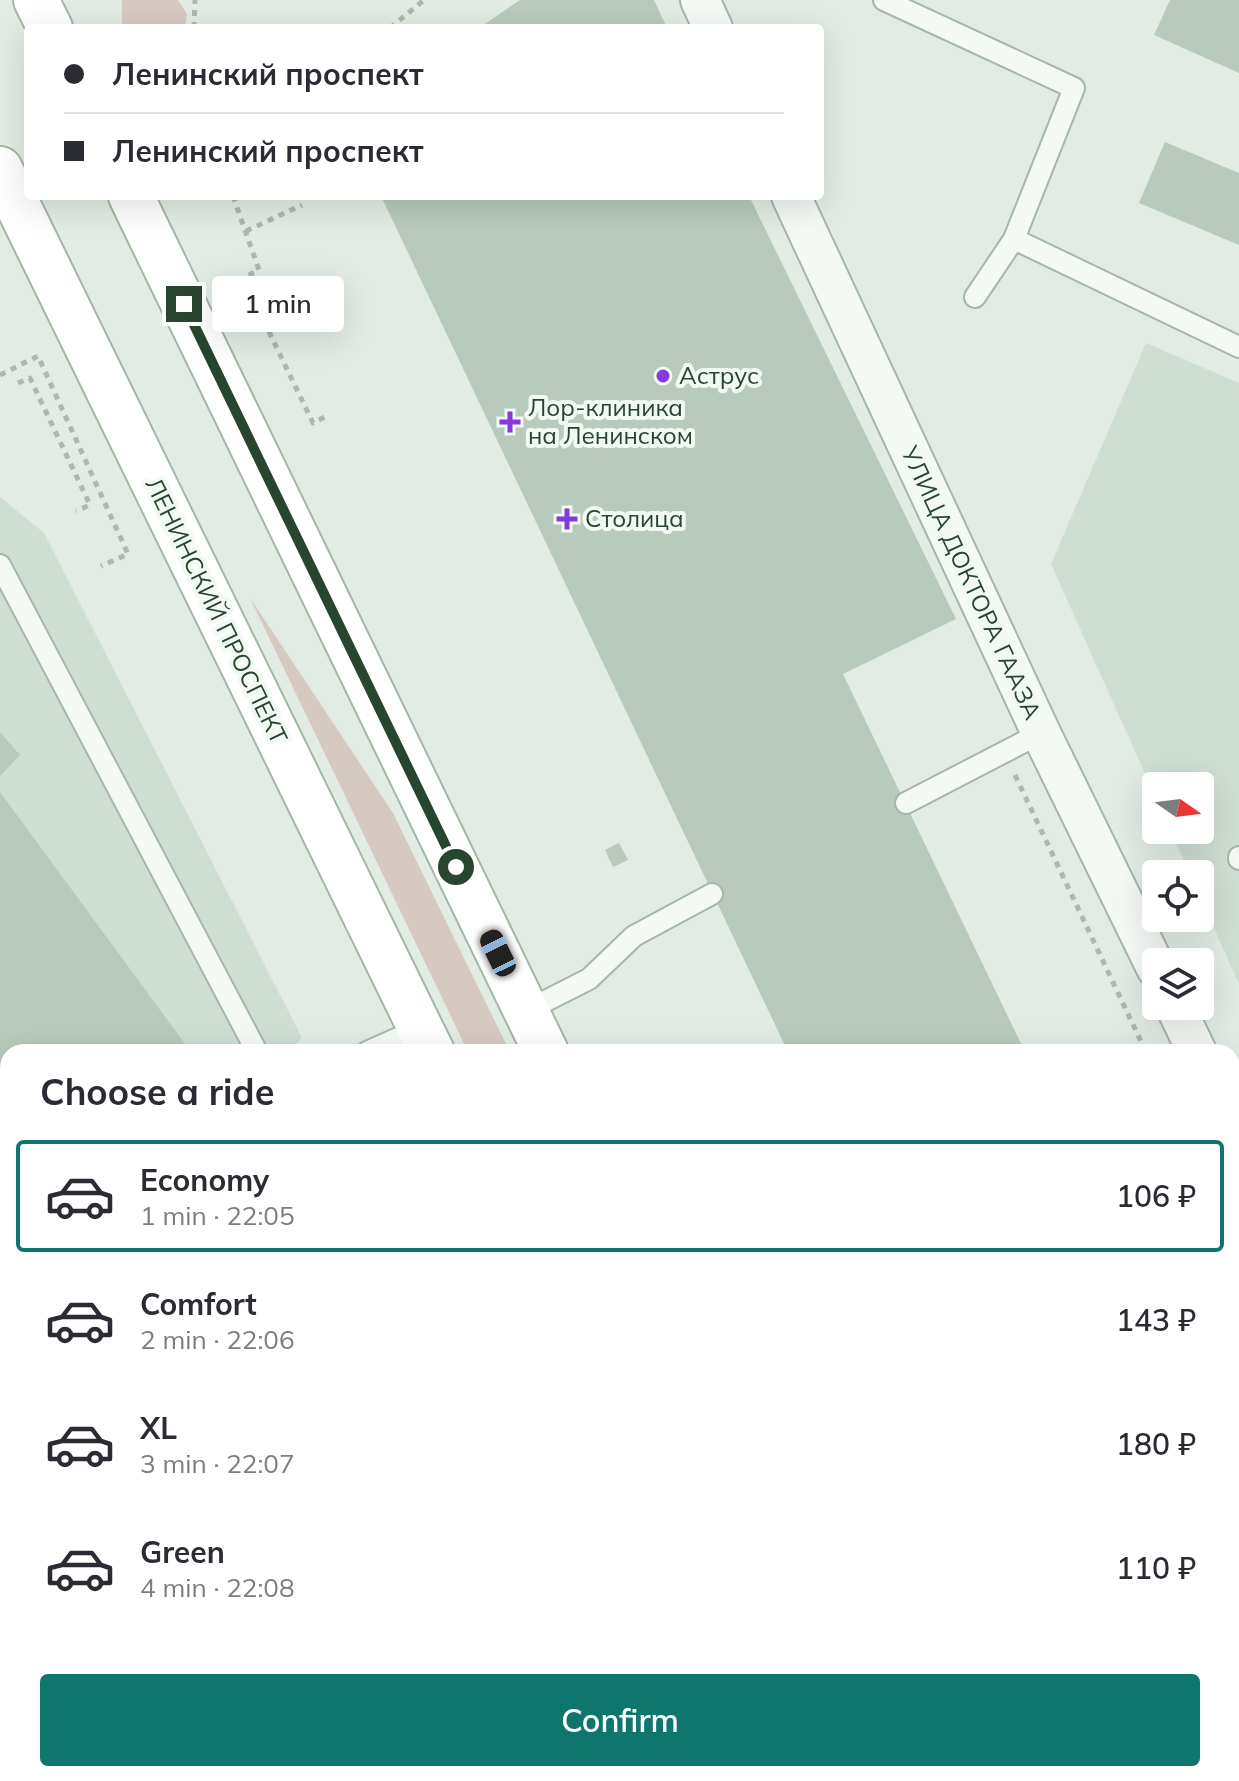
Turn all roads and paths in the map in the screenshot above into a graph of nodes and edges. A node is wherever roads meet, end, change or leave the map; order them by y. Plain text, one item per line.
1 (36, 0) edge
2 (195, 0) edge
3 (424, 0) edge
4 (700, 0) edge
5 (884, 0) edge
6 (48, 24) edge
7 (194, 24) edge
8 (395, 24) edge
9 (711, 24) edge
10 (0, 169) edge
11 (133, 200) edge
12 (234, 200) edge
13 (793, 200) edge
14 (302, 205) dead end
15 (246, 231) junction
16 (1014, 239) junction
17 (975, 297) dead end
18 (1239, 347) edge
19 (0, 375) edge
20 (18, 383) dead end
21 (327, 416) dead end
22 (76, 511) dead end
23 (0, 565) edge
24 (101, 566) dead end
25 (1041, 733) junction
26 (1005, 752) junction
27 (906, 803) dead end
28 (712, 894) dead end
29 (1146, 948) edge
30 (526, 1011) junction
31 (1182, 1020) edge
32 (427, 1040) edge
33 (253, 1044) edge
34 (407, 1044) edge
35 (542, 1044) edge
36 (1142, 1044) edge
37 (1193, 1044) edge

1 - 6 main road
2 - 7 path
3 - 8 path
4 - 9 street
5 - 16 lane
10 - 32 main road, ЛЕНИНСКИЙ ПРОСПЕКТ
11 - 30 main road
12 - 15 path
13 - 25 street, УЛИЦА ДОКТОРА ГААЗА
14 - 15 path
15 - 21 path
16 - 17 lane
16 - 18 lane
19 - 24 path
20 - 22 path
23 - 33 lane
25 - 26 lane
25 - 29 street, УЛИЦА ДОКТОРА ГААЗА
26 - 27 lane
26 - 36 path
28 - 30 lane
30 - 35 main road
31 - 37 street
32 - 34 lane

